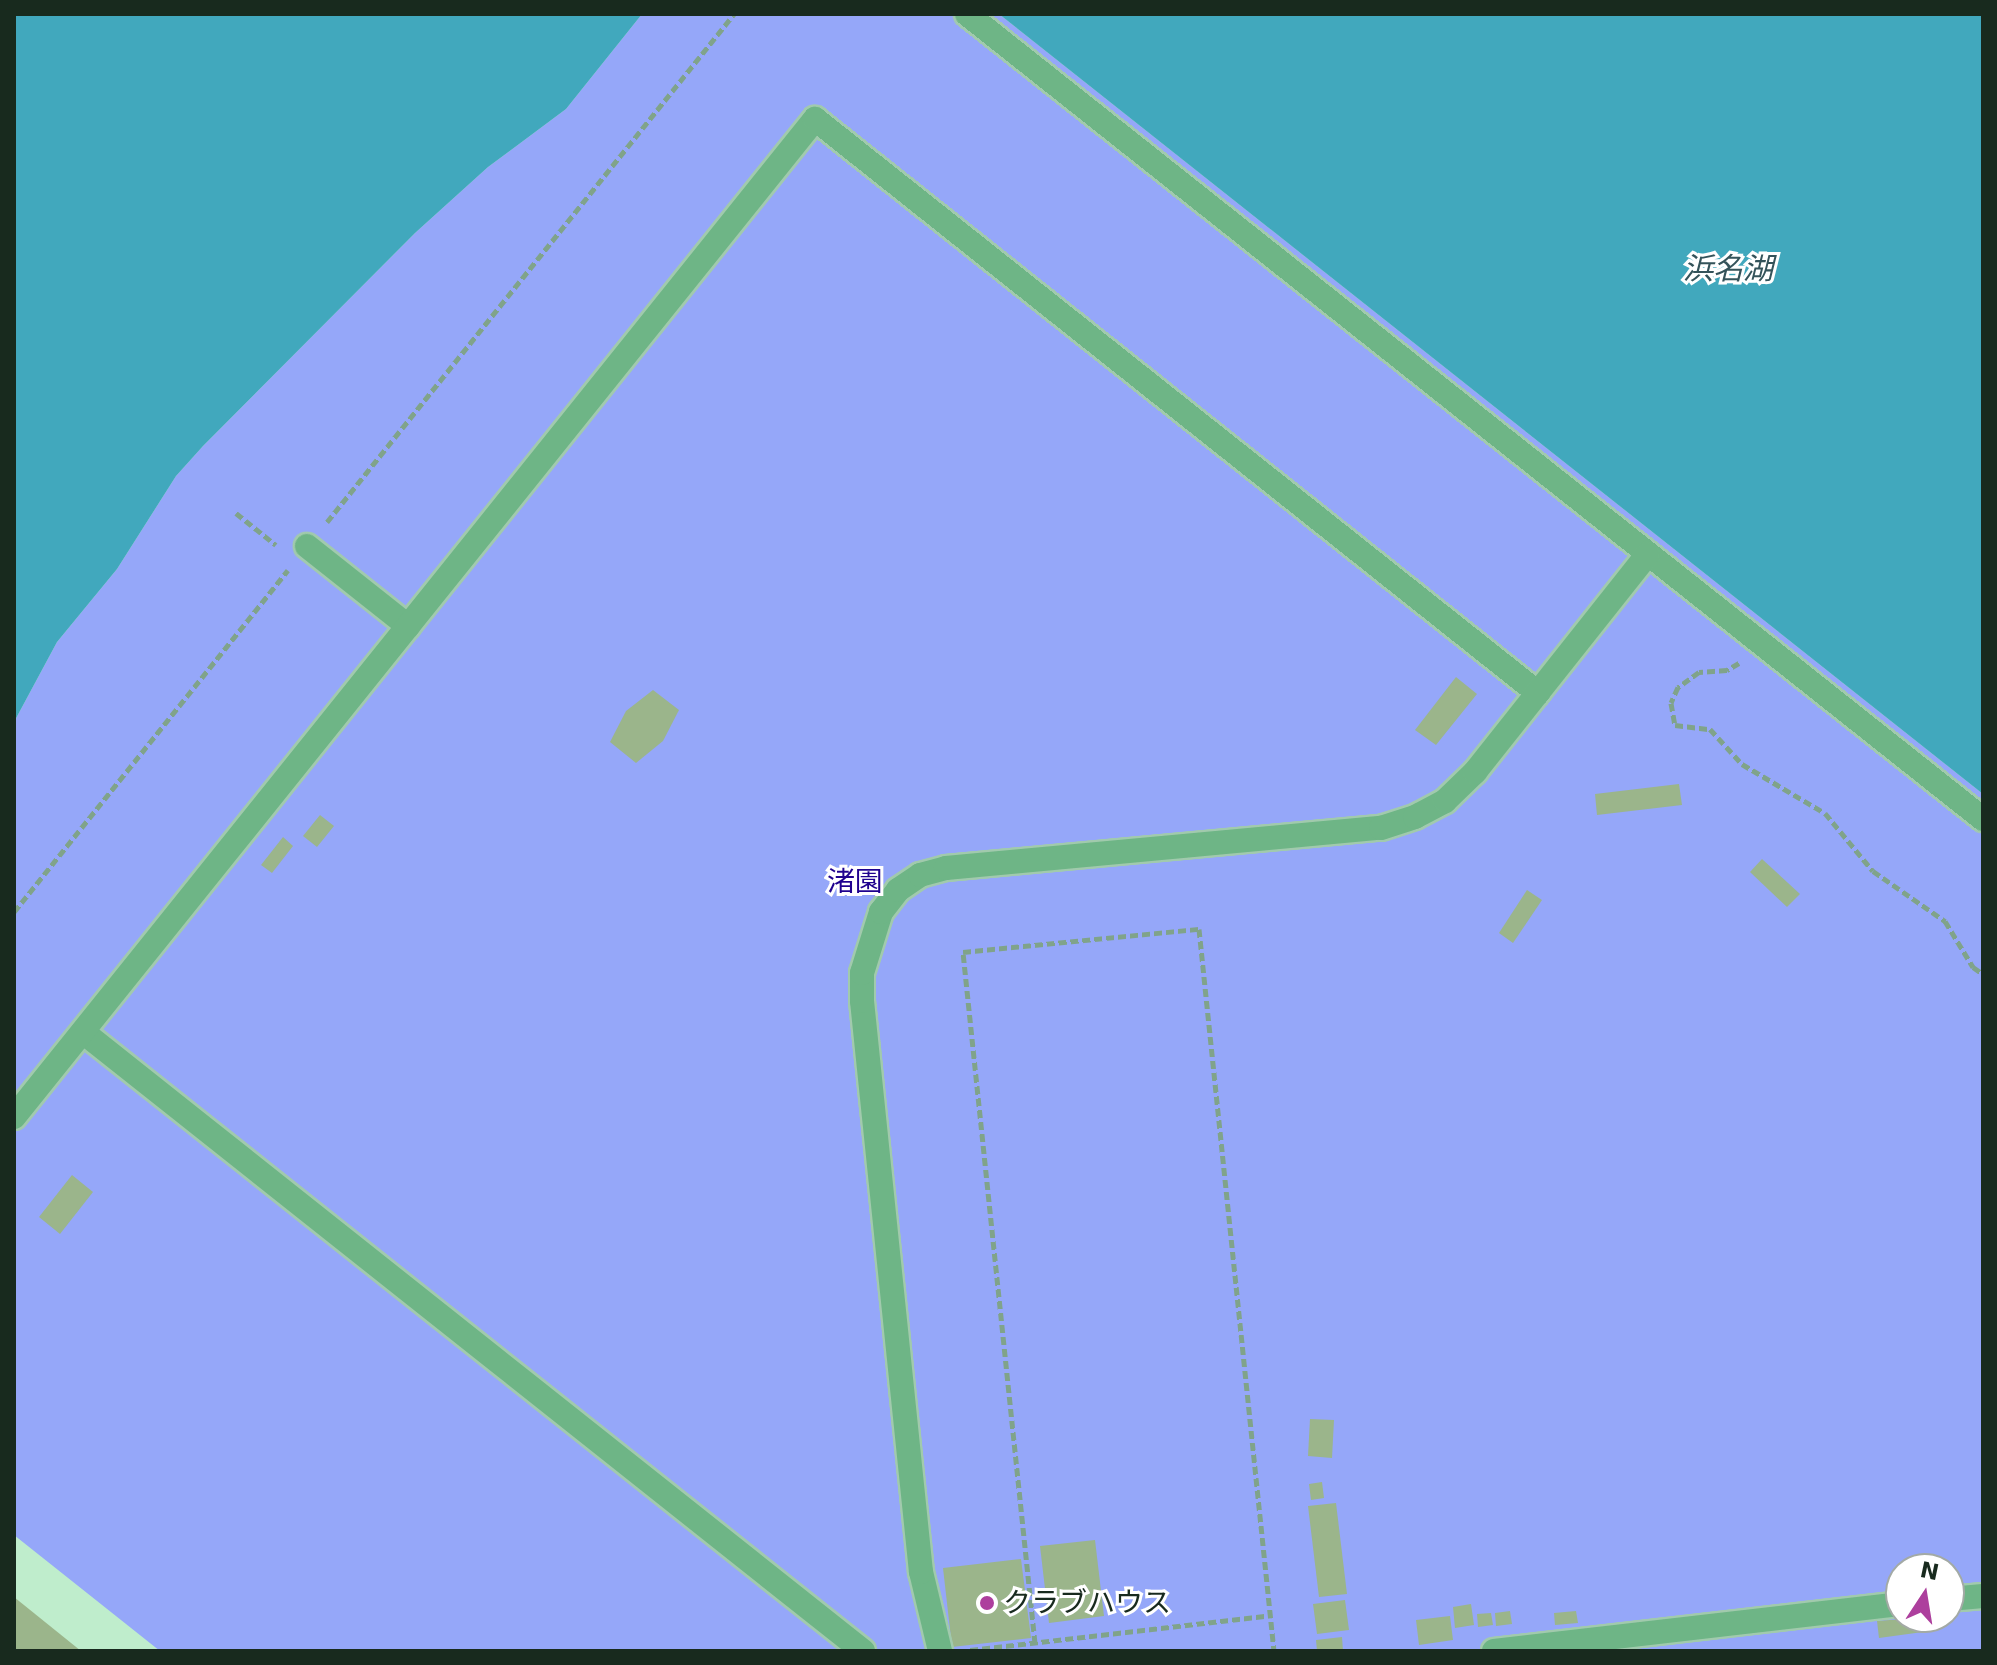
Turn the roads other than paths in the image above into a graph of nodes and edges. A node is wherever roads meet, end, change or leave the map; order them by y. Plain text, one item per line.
1 (967, 14) edge
2 (307, 546) road end
3 (1648, 554) junction
4 (408, 626) junction
5 (1538, 693) junction
6 (1983, 819) edge
7 (83, 1032) junction
8 (14, 1117) edge
9 (1885, 1606) edge
10 (863, 1651) edge
11 (940, 1651) edge
12 (1494, 1651) edge

1 - 3 lane
2 - 4 lane
3 - 5 lane
3 - 6 lane
4 - 5 lane
4 - 7 lane
5 - 11 lane
7 - 8 lane
7 - 10 lane
9 - 12 lane

